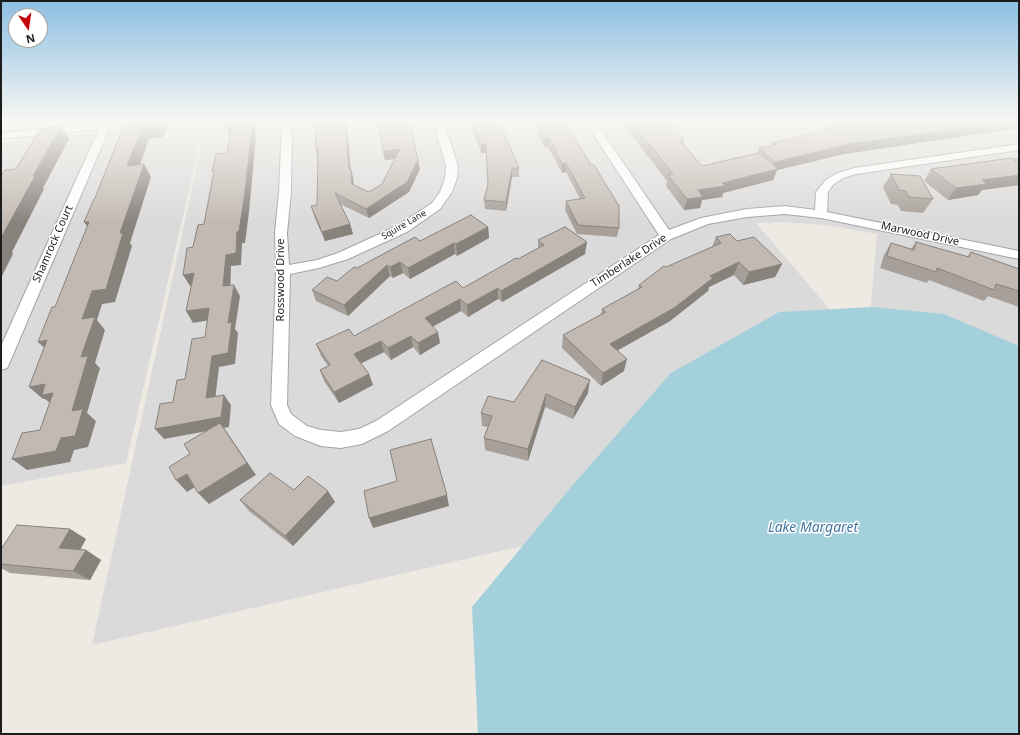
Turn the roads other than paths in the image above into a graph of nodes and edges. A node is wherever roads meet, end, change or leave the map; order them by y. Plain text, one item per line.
1 (93, 154) edge
2 (286, 154) edge
3 (448, 154) edge
4 (612, 154) edge
5 (969, 154) edge
6 (821, 214) junction
7 (666, 236) junction
8 (1019, 255) edge
9 (283, 271) junction
10 (1, 364) edge
11 (301, 431) joint

1 - 10 street, Shamrock Court
2 - 9 street, Rosswood Drive
3 - 9 street, Squire Lane
4 - 7 street
5 - 6 street
6 - 7 street, Timberlake Drive
6 - 8 street, Marwood Drive
7 - 11 street, Timberlake Drive
9 - 11 street, Rosswood Drive

